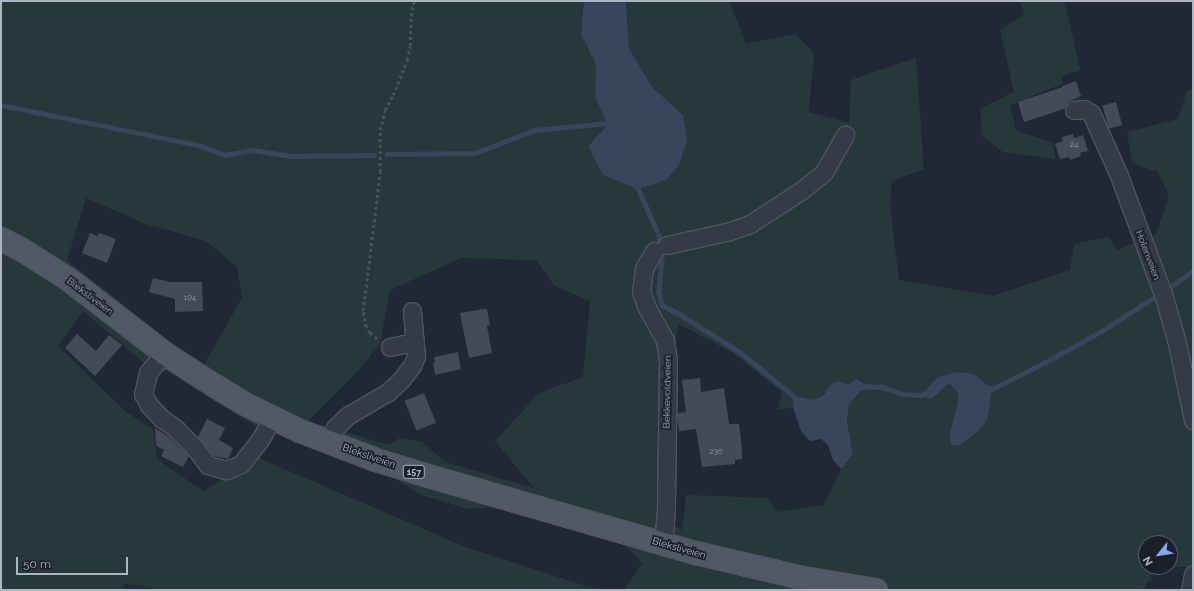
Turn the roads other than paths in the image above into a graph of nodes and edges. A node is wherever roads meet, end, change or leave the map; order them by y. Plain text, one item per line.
1 (1074, 110) dead end
2 (845, 135) dead end
3 (1, 239) edge
4 (412, 311) dead end
5 (414, 342) junction
6 (390, 347) road end
7 (164, 353) junction
8 (272, 418) junction
9 (1193, 420) edge
10 (330, 443) junction
11 (663, 543) junction
12 (1193, 574) edge
13 (876, 590) edge
14 (1190, 590) edge

1 - 9 street, Holenveien
2 - 11 street, Bekkevoldveien
3 - 7 main road, Bleksliveien / 157
4 - 5 street
5 - 6 street
5 - 10 street
7 - 8 main road, Bleksliveien / 157
7 - 8 street
8 - 10 main road, Bleksliveien / 157
10 - 11 main road, Bleksliveien / 157
11 - 13 main road, Bleksliveien / 157
12 - 14 street

